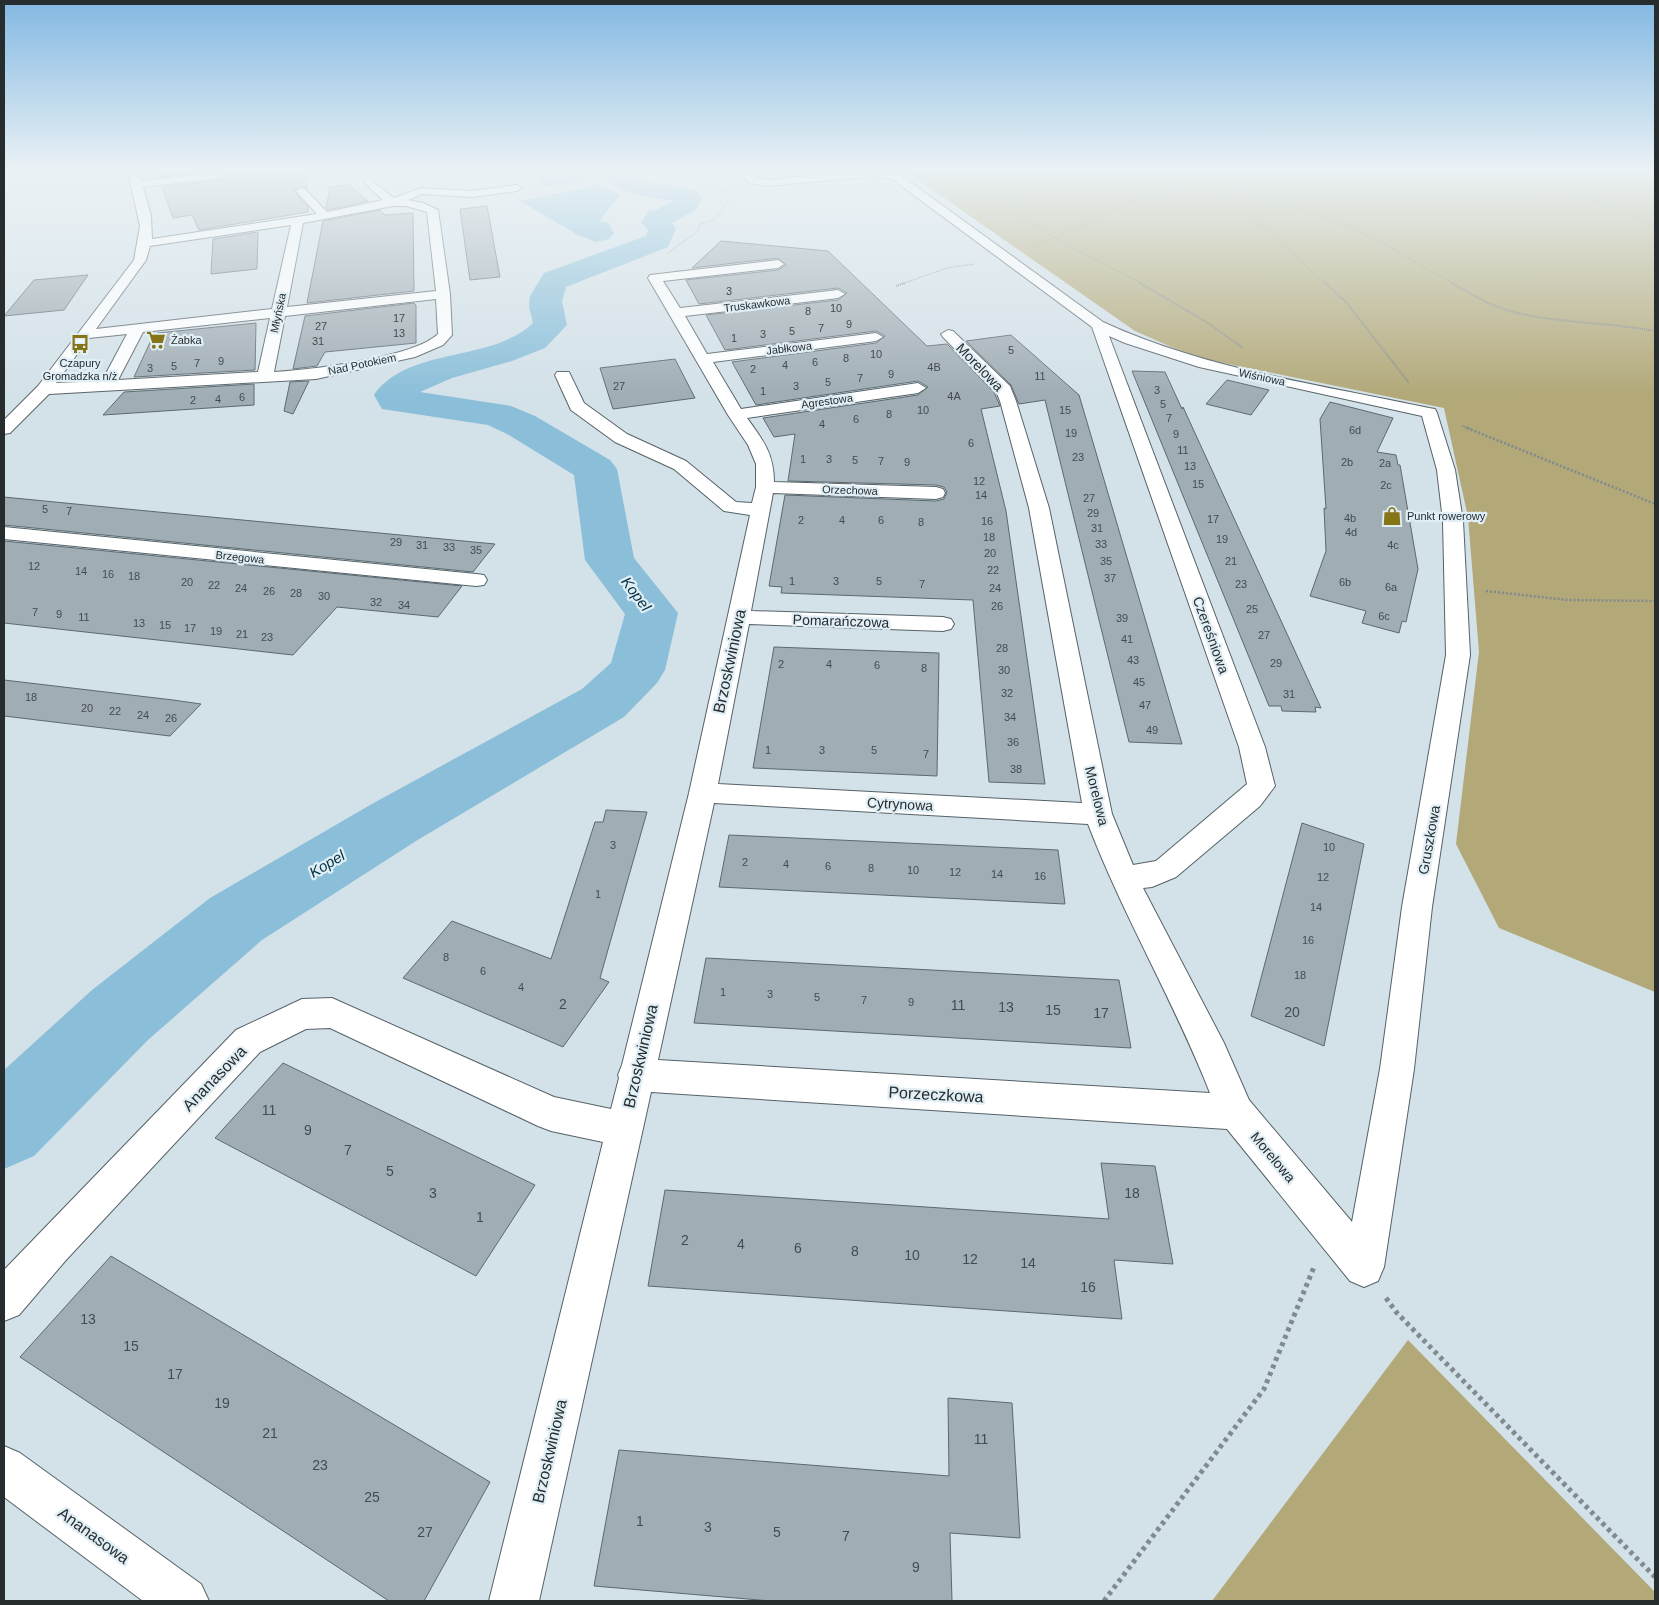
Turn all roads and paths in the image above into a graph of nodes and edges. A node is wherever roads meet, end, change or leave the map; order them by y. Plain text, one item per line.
1 (145, 247) edge
2 (292, 247) edge
3 (437, 247) edge
4 (677, 247) edge
5 (989, 247) edge
6 (1034, 247) edge
7 (1073, 247) edge
8 (1285, 247) edge
9 (1389, 247) edge
10 (1004, 258) junction
11 (778, 264) dead end
12 (655, 278) junction
13 (896, 286) dead end
14 (443, 294) junction
15 (838, 294) dead end
16 (278, 312) junction
17 (676, 313) junction
18 (1098, 325) junction
19 (137, 329) junction
20 (1655, 330) edge
21 (87, 334) junction
22 (948, 334) dead end
23 (876, 337) dead end
24 (1247, 351) dead end
25 (703, 359) junction
26 (563, 375) dead end
27 (265, 377) junction
28 (107, 386) junction
29 (918, 388) dead end
30 (44, 390) junction
31 (1429, 413) junction
32 (736, 415) junction
33 (4, 429) edge
34 (936, 493) dead end
35 (763, 498) junction
36 (1655, 504) edge
37 (4, 533) edge
38 (476, 580) dead end
39 (1456, 587) junction
40 (1655, 601) edge
41 (738, 617) junction
42 (943, 624) dead end
43 (703, 793) junction
44 (1098, 814) junction
45 (1123, 878) junction
46 (635, 1075) junction
47 (1236, 1112) junction
48 (624, 1129) junction
49 (1331, 1227) junction
50 (1364, 1267) junction
51 (4, 1300) edge
52 (4, 1469) edge
53 (1655, 1577) edge
54 (184, 1601) edge
55 (514, 1601) edge
56 (1104, 1601) edge

1 - 21 street
2 - 16 street, Młyńska
3 - 14 street, Nad Potokiem
4 - 12 path
5 - 10 street, Wiśniowa
6 - 10 path
7 - 24 path
8 - 31 path
9 - 20 path
10 - 13 path
10 - 18 street, Wiśniowa
11 - 12 street
12 - 17 street, Brzoskwiniowa
14 - 16 street
14 - 27 street, Nad Potokiem
15 - 17 street, Truskawkowa
16 - 19 street
16 - 27 street, Młyńska
17 - 25 street, Brzoskwiniowa
18 - 31 street, Wiśniowa
18 - 45 street, Czereśniowa
19 - 21 street
19 - 28 street
21 - 30 street
22 - 44 street, Morelowa
23 - 25 street, Jabłkowa
25 - 32 street, Brzoskwiniowa
26 - 35 street
27 - 28 street, Nad Potokiem
28 - 30 street, Nad Potokiem
29 - 32 street, Agrestowa
30 - 33 street
31 - 36 path
31 - 39 street, Gruszkowa
32 - 35 street, Brzoskwiniowa
34 - 35 street, Orzechowa
35 - 41 street, Brzoskwiniowa
37 - 38 street, Brzegowa
39 - 40 path
39 - 50 street, Gruszkowa
41 - 42 street, Pomarańczowa
41 - 43 street, Brzoskwiniowa
43 - 44 street, Cytrynowa
43 - 46 street, Brzoskwiniowa
44 - 45 street, Morelowa
45 - 47 street, Morelowa
46 - 47 street, Porzeczkowa
46 - 48 street, Brzoskwiniowa
47 - 49 street, Morelowa
48 - 51 street, Ananasowa
48 - 55 street, Brzoskwiniowa
49 - 50 street, Morelowa
49 - 56 path
50 - 53 path
52 - 54 street, Ananasowa

